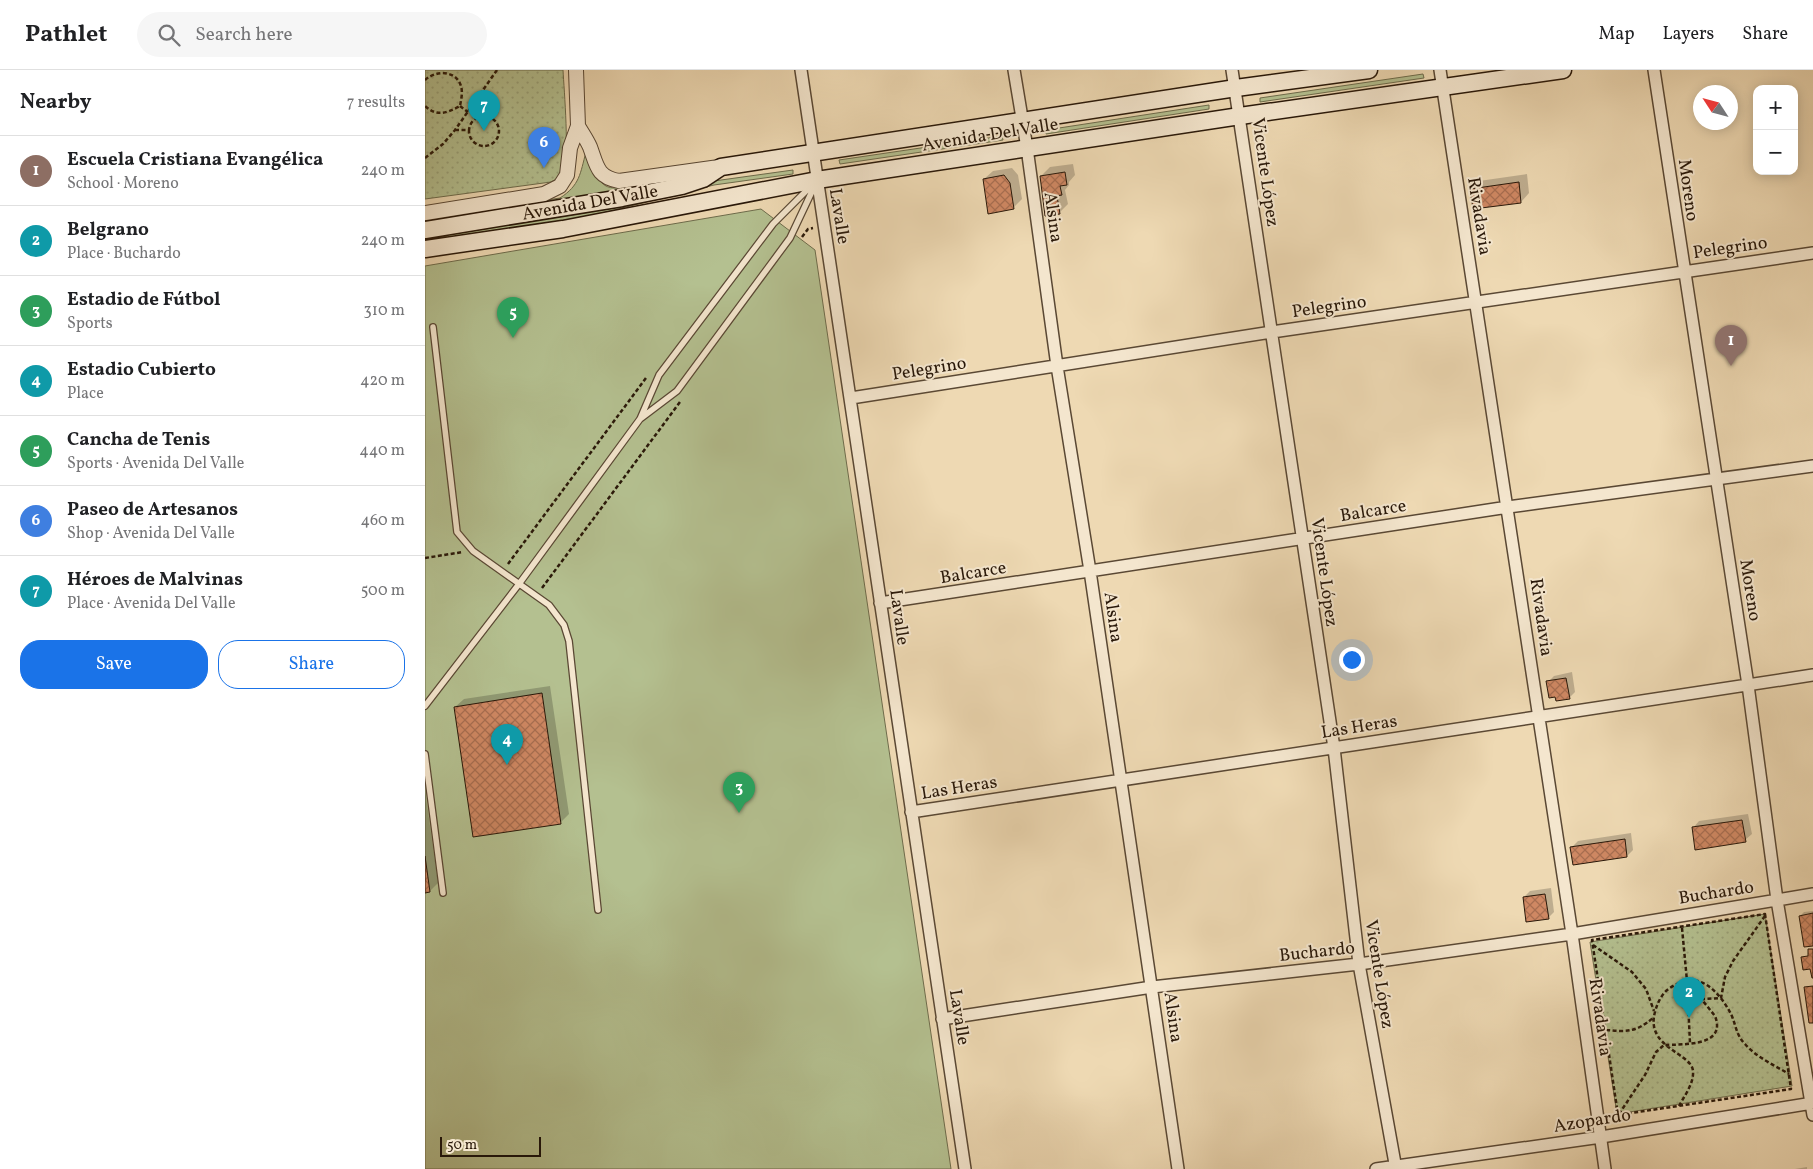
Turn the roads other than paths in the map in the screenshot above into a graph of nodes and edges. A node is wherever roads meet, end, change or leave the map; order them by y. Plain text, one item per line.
1 (576, 70) edge
2 (801, 70) edge
3 (1014, 70) edge
4 (1233, 70) edge
5 (1369, 70) edge
6 (1440, 70) edge
7 (1563, 70) edge
8 (1654, 70) edge
9 (1236, 88) junction
10 (1442, 88) junction
11 (1240, 116) junction
12 (1023, 121) junction
13 (578, 126) junction
14 (1027, 148) junction
15 (813, 153) junction
16 (721, 167) junction
17 (817, 180) junction
18 (425, 212) edge
19 (425, 230) edge
20 (425, 249) edge
21 (1813, 253) edge
22 (1684, 271) junction
23 (1475, 303) junction
24 (433, 327) dead end
25 (1272, 332) junction
26 (1057, 366) junction
27 (851, 398) junction
28 (640, 419) junction
29 (1813, 466) edge
30 (1717, 480) junction
31 (1508, 507) junction
32 (1303, 539) junction
33 (1090, 571) junction
34 (519, 584) junction
35 (880, 604) junction
36 (1813, 675) edge
37 (1748, 685) junction
38 (425, 706) edge
39 (1539, 716) junction
40 (1334, 748) junction
41 (425, 754) edge
42 (1121, 780) junction
43 (911, 812) junction
44 (443, 893) dead end
45 (1813, 894) edge
46 (1777, 900) junction
47 (598, 910) dead end
48 (1572, 934) junction
49 (1359, 964) junction
50 (1152, 987) junction
51 (942, 1019) junction
52 (1812, 1103) edge
53 (1813, 1115) edge
54 (1601, 1137) junction
55 (1396, 1167) edge
56 (965, 1169) edge
57 (1178, 1169) edge
58 (1376, 1169) edge
59 (1605, 1169) edge

1 - 13 street
2 - 15 street, Lavalle
3 - 12 street, Alsina
4 - 9 street, Vicente López
5 - 9 main road, Avenida Del Valle
6 - 10 street, Rivadavia
7 - 10 main road, Avenida Del Valle
8 - 22 street, Moreno
9 - 11 street, Vicente López
9 - 12 main road, Avenida Del Valle
10 - 11 main road, Avenida Del Valle
10 - 23 street, Rivadavia
11 - 14 main road, Avenida Del Valle
11 - 25 street, Vicente López
12 - 14 street, Alsina
12 - 15 main road, Avenida Del Valle
13 - 16 street
13 - 18 street, Avenida Del Valle
14 - 17 main road, Avenida Del Valle
14 - 26 street, Alsina
15 - 16 main road, Avenida Del Valle
15 - 17 street, Lavalle
16 - 19 main road, Avenida Del Valle
17 - 20 main road, Avenida Del Valle
17 - 27 street, Lavalle
17 - 28 lane
17 - 28 lane
21 - 22 street, Pelegrino
22 - 23 street, Pelegrino
22 - 30 street, Moreno
23 - 25 street, Pelegrino
23 - 31 street, Rivadavia
24 - 34 lane
25 - 26 street, Pelegrino
25 - 32 street, Vicente López
26 - 27 street, Pelegrino
26 - 33 street, Alsina
27 - 35 street, Lavalle
28 - 34 lane
29 - 30 street, Balcarce
30 - 31 street, Balcarce
30 - 37 street, Moreno
31 - 32 street, Balcarce
31 - 39 street, Rivadavia
32 - 33 street, Balcarce
32 - 40 street, Vicente López
33 - 35 street, Balcarce
33 - 42 street, Alsina
34 - 38 lane
34 - 47 lane
35 - 43 street, Lavalle
36 - 37 street, Las Heras
37 - 39 street, Las Heras
37 - 46 street, Moreno
39 - 40 street, Las Heras
39 - 48 street, Rivadavia
40 - 42 street, Las Heras
40 - 49 street, Vicente López
41 - 44 lane
42 - 43 street, Las Heras
42 - 50 street, Alsina
43 - 51 street, Lavalle
45 - 46 street, Buchardo
46 - 48 street, Buchardo
46 - 52 street, Moreno
48 - 49 street, Buchardo
48 - 54 street, Rivadavia
49 - 50 street, Buchardo
49 - 55 street, Vicente López
50 - 51 street, Buchardo
50 - 57 street, Alsina
51 - 56 street, Lavalle
52 - 53 street, Moreno
52 - 54 street, Azopardo
54 - 55 street, Azopardo
54 - 59 street, Rivadavia
55 - 58 street, Azopardo

